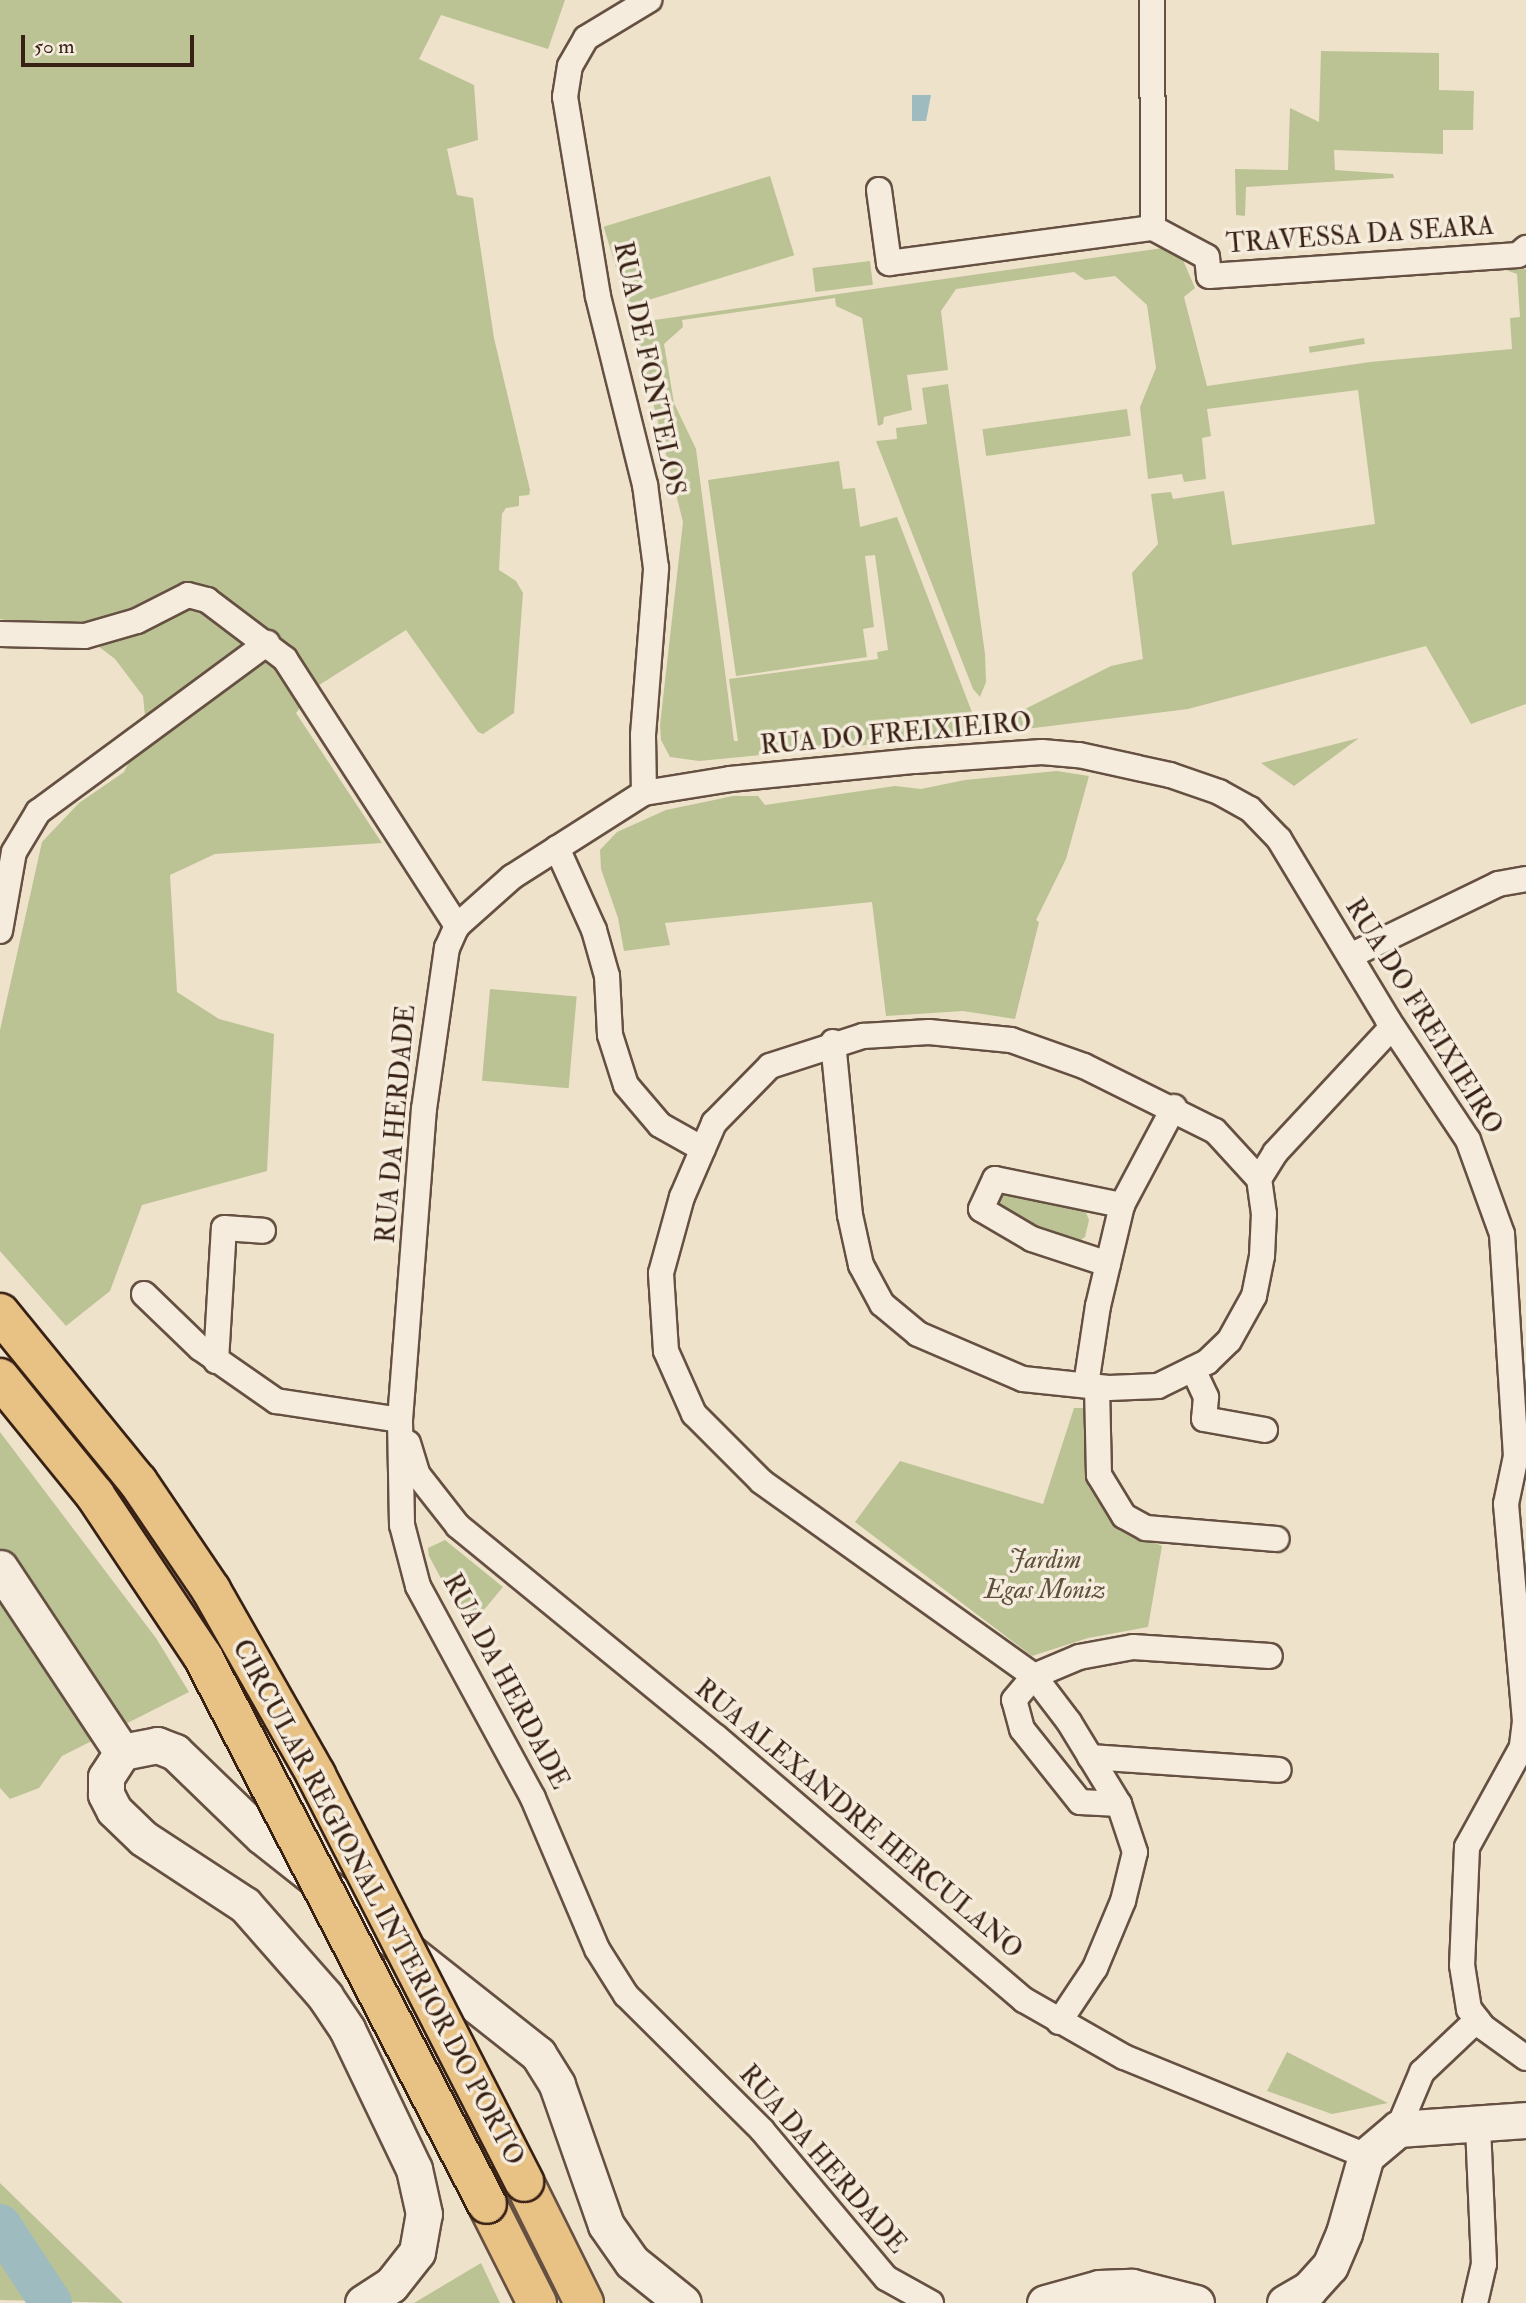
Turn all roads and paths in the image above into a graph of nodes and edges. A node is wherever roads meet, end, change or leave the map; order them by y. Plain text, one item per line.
1 (649, 0) edge
2 (1152, 0) edge
3 (605, 10) edge
4 (879, 190) dead end
5 (1153, 228) junction
6 (1526, 247) edge
7 (0, 634) edge
8 (267, 643) junction
9 (644, 793) junction
10 (557, 848) junction
11 (1526, 879) edge
12 (457, 926) junction
13 (0, 930) edge
14 (1350, 956) junction
15 (1392, 1027) junction
16 (833, 1042) junction
17 (1174, 1107) junction
18 (703, 1149) junction
19 (1259, 1179) junction
20 (1122, 1205) junction
21 (263, 1231) dead end
22 (1108, 1264) junction
23 (144, 1294) dead end
24 (0, 1313) edge
25 (216, 1361) junction
26 (1193, 1368) junction
27 (0, 1378) edge
28 (1091, 1386) junction
29 (400, 1419) junction
30 (1265, 1430) dead end
31 (1521, 1454) edge
32 (1278, 1539) dead end
33 (0, 1568) edge
34 (1270, 1656) dead end
35 (1034, 1676) junction
36 (122, 1752) junction
37 (1090, 1756) junction
38 (1279, 1770) dead end
39 (1119, 1804) junction
40 (1478, 2020) junction
41 (1059, 2022) junction
42 (1526, 2058) edge
43 (1526, 2120) edge
44 (1478, 2124) junction
45 (1398, 2129) junction
46 (1366, 2156) junction
47 (1329, 2266) junction
48 (363, 2303) edge
49 (537, 2303) edge
50 (583, 2303) edge
51 (682, 2303) edge
52 (932, 2303) edge
53 (1045, 2303) edge
54 (1196, 2303) edge
55 (1285, 2303) edge
56 (1334, 2303) edge
57 (1475, 2303) edge

1 - 3 street, RUA DE FONTELOS
2 - 5 street
3 - 9 street, RUA DE FONTELOS
4 - 5 street
5 - 6 street, TRAVESSA DA SEARA
7 - 8 street
8 - 12 street
8 - 13 street
9 - 10 street
9 - 14 street, RUA DO FREIXIEIRO
10 - 12 street
10 - 18 street
11 - 14 street
12 - 29 street, RUA DA HERDADE
14 - 15 street, RUA DO FREIXIEIRO
15 - 19 street
15 - 31 street, RUA DO FREIXIEIRO
16 - 17 street
16 - 18 street
16 - 28 street
17 - 19 street
17 - 20 street
18 - 35 street
19 - 26 street
20 - 22 street
20 - 22 street
21 - 25 street
22 - 28 street
23 - 25 street
24 - 50 highway, CIRCULAR REGIONAL INTERIOR DO PORTO, bridge
25 - 29 street
26 - 28 street
26 - 30 street
27 - 49 highway, CIRCULAR REGIONAL INTERIOR DO PORTO, bridge
28 - 32 street
29 - 41 street, RUA ALEXANDRE HERCULANO
29 - 52 street, RUA DA HERDADE
31 - 40 street, RUA DO FREIXIEIRO
33 - 36 street
34 - 35 street
35 - 37 street
35 - 39 street
36 - 48 street
36 - 51 street
37 - 38 street
37 - 39 street
39 - 41 street
40 - 42 street, RUA DO FREIXIEIRO
40 - 45 street
41 - 46 street, RUA ALEXANDRE HERCULANO
43 - 44 street
44 - 45 street
44 - 57 street
45 - 46 street
46 - 47 street
47 - 55 street
47 - 56 street
53 - 54 street

